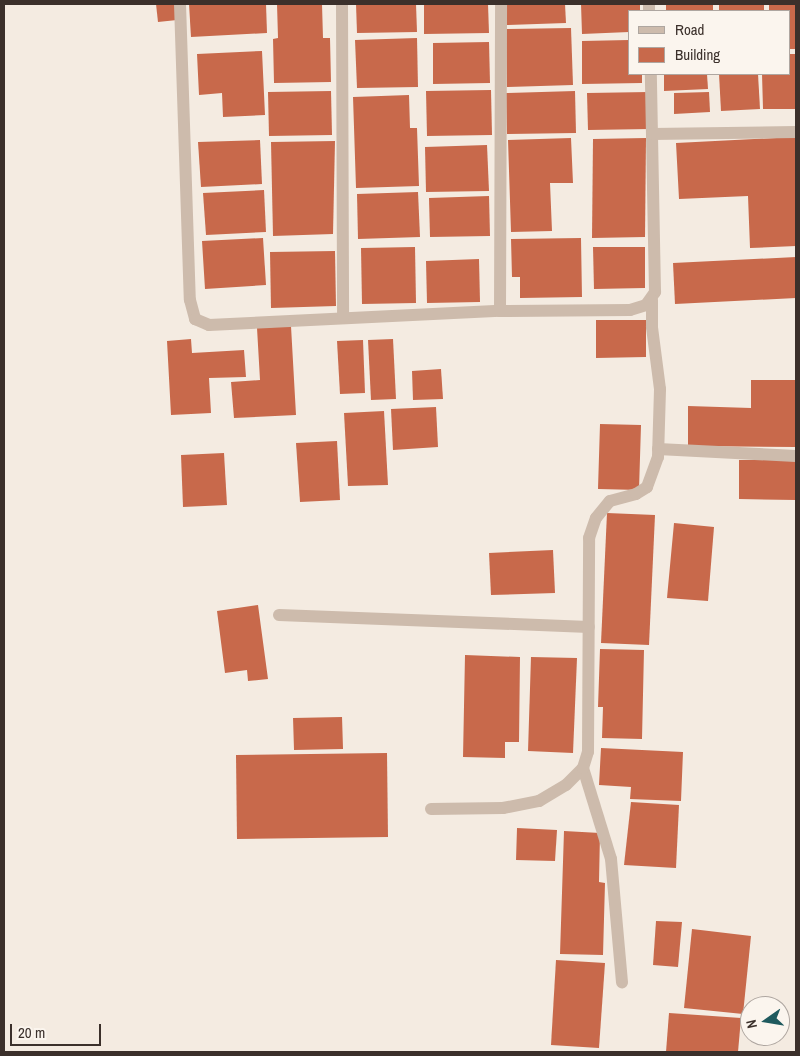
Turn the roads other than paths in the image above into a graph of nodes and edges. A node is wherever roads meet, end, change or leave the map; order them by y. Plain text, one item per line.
1 (180, 4) edge
2 (342, 4) edge
3 (502, 4) edge
4 (651, 75) edge
5 (796, 132) edge
6 (652, 134) junction
7 (652, 300) junction
8 (500, 311) junction
9 (342, 317) junction
10 (658, 449) junction
11 (796, 456) edge
12 (279, 615) dead end
13 (589, 627) junction
14 (583, 768) junction
15 (431, 809) dead end
16 (622, 983) dead end

1 - 9 street
2 - 9 street
3 - 8 street
4 - 6 street
5 - 6 street
6 - 7 street
7 - 8 street
7 - 10 street
8 - 9 street
10 - 11 street
10 - 13 street
12 - 13 street
13 - 14 street
14 - 15 street
14 - 16 street

